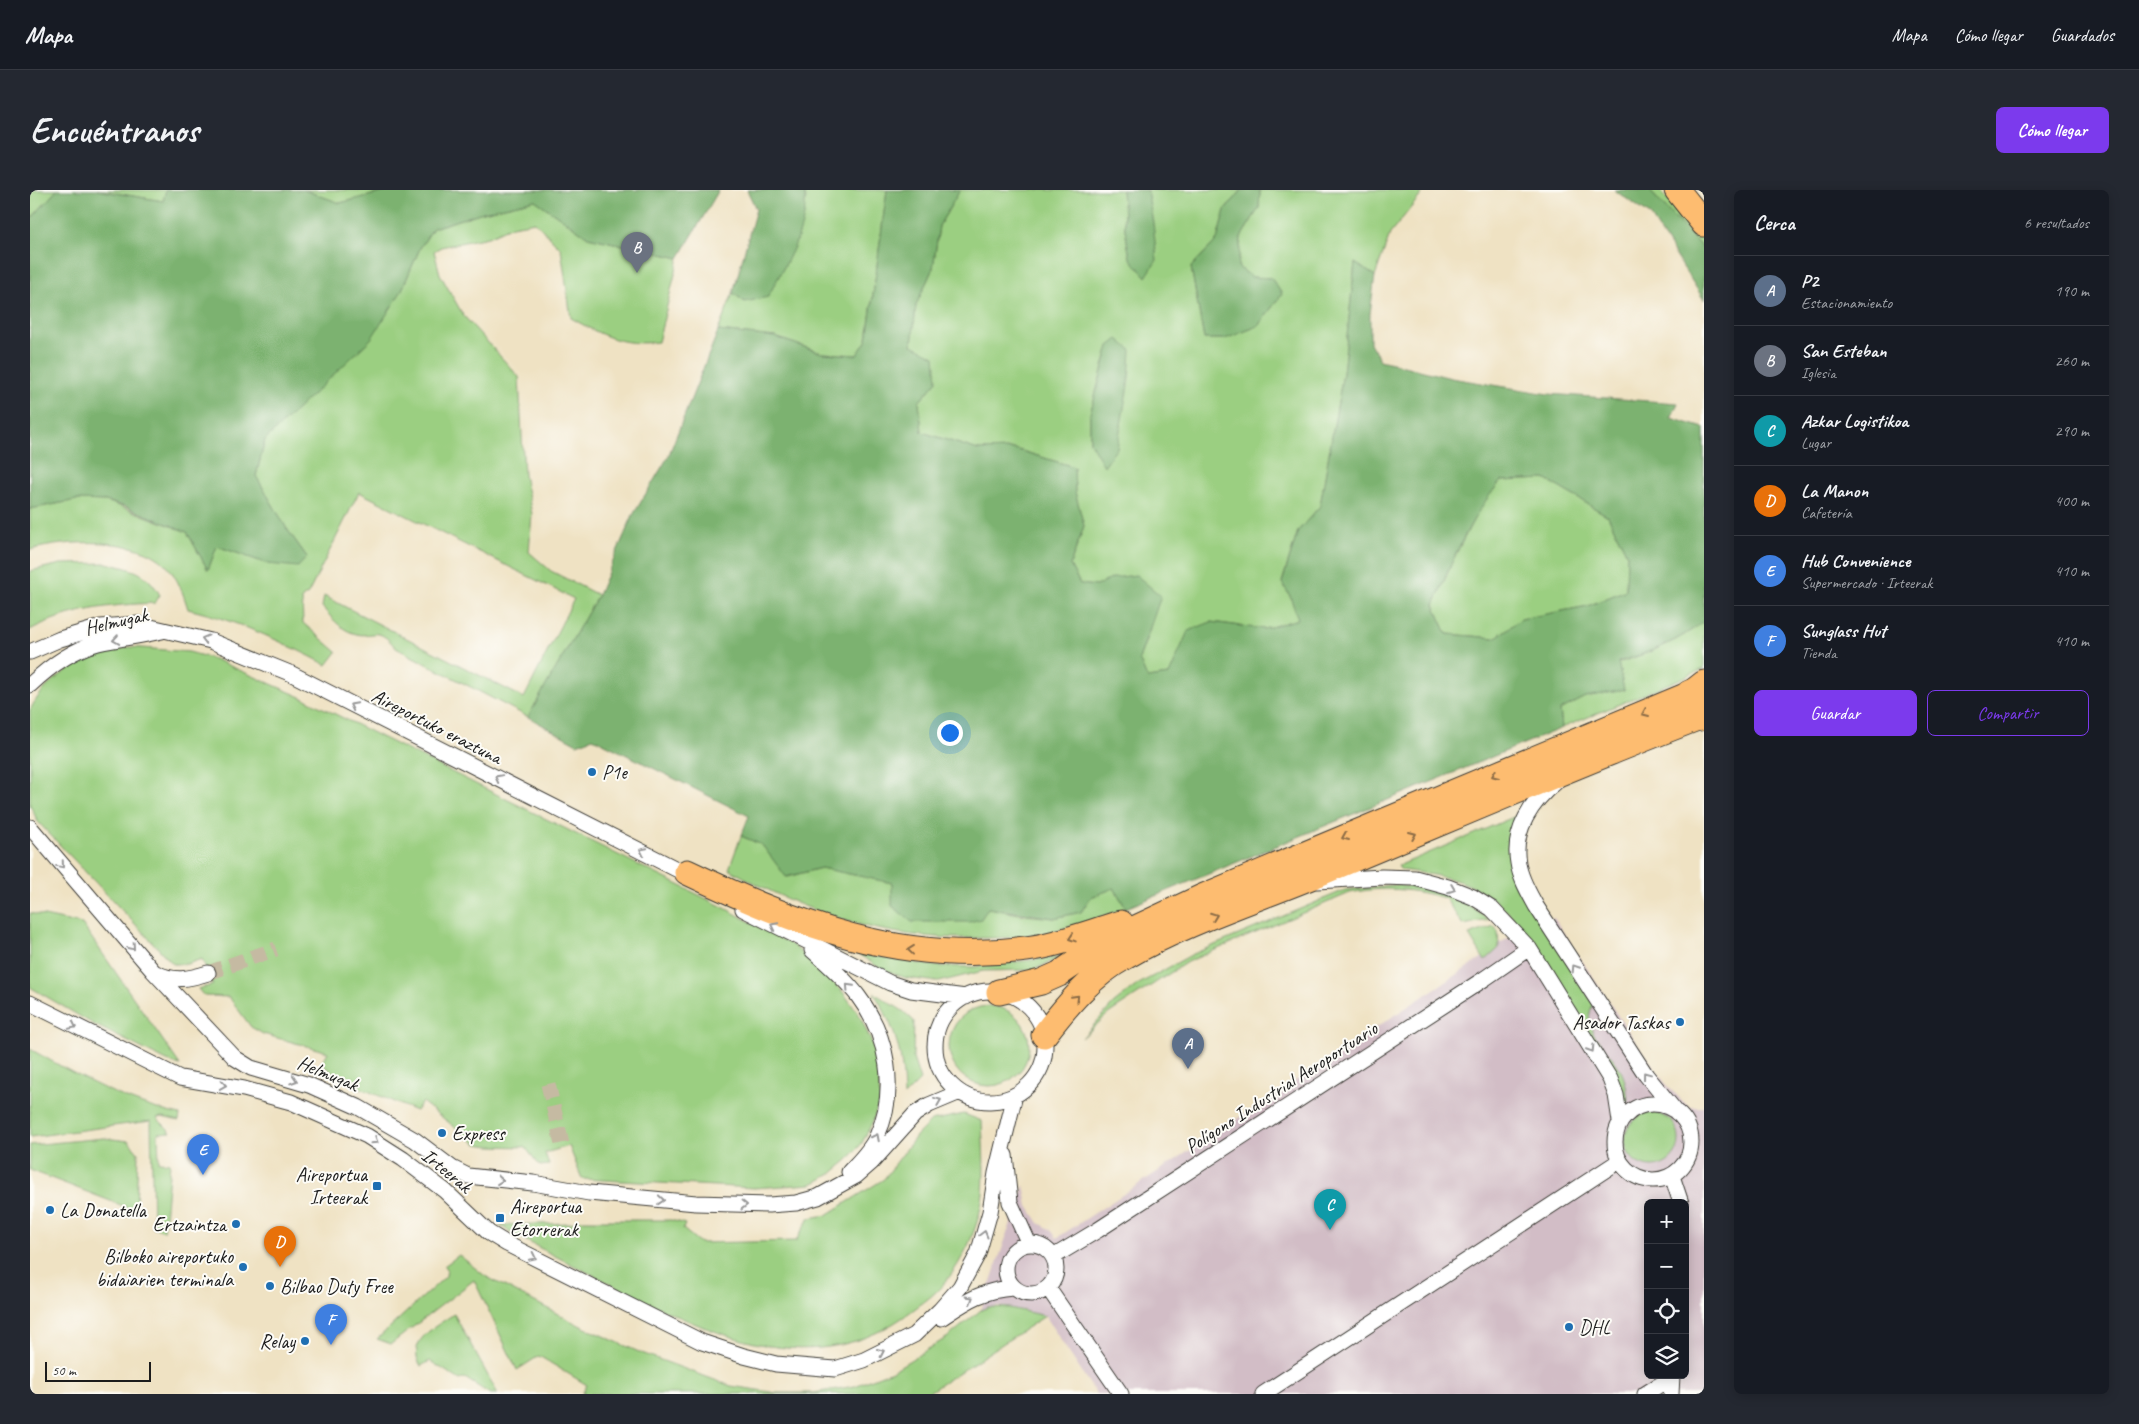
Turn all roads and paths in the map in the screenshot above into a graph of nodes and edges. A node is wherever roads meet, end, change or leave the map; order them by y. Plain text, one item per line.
1 (1677, 190) edge
2 (1704, 224) edge
3 (164, 630) junction
4 (30, 652) edge
5 (30, 685) edge
6 (1700, 700) edge
7 (1577, 766) junction
8 (30, 827) edge
9 (687, 872) junction
10 (1300, 882) junction
11 (1202, 898) junction
12 (799, 938) junction
13 (1529, 948) junction
14 (153, 971) junction
15 (208, 972) tunnel mouth
16 (999, 992) junction
17 (966, 997) junction
18 (30, 1003) edge
19 (1044, 1035) junction
20 (960, 1092) junction
21 (1015, 1095) junction
22 (1677, 1112) junction
23 (1620, 1121) junction
24 (1004, 1137) junction
25 (1619, 1161) junction
26 (1672, 1176) junction
27 (835, 1189) junction
28 (1680, 1199) edge
29 (1029, 1244) junction
30 (1053, 1257) junction
31 (1013, 1288) junction
32 (1048, 1288) junction
33 (914, 1335) junction
34 (1668, 1379) edge
35 (1672, 1379) edge
36 (1121, 1394) edge
37 (1263, 1394) edge
38 (1645, 1394) edge
39 (1671, 1394) edge

1 - 2 highway
3 - 4 street
3 -> 5 street, Helmugak
9 -> 3 street, Aireportuko eraztuna
6 - 7 highway
6 -> 11 highway
10 -> 7 highway
22 -> 7 street
8 -> 14 street, Helmugak
11 -> 9 highway
12 -> 9 street, Aireportuko eraztuna
10 -> 13 street
19 -> 10 highway
11 - 16 highway
12 - 17 street, Aireportuko eraztuna
27 -> 12 street
13 -> 23 street
13 - 30 street, Polígono Industrial Aeroportuario
14 - 15 street
14 -> 27 street, Helmugak
16 - 17 street
16 - 19 street
17 - 20 street
18 -> 33 street, Irteerak
19 - 21 street
20 - 21 street
27 -> 20 street, Helmugak
21 - 24 street
22 - 23 street
22 - 26 street
23 - 25 street
24 - 29 street
33 -> 24 street
25 - 26 street
25 - 37 street
26 - 28 street
29 - 30 street
29 - 31 street
30 - 32 street
31 - 32 street
33 -> 31 street
32 - 36 street
34 - 38 street
35 - 39 street

